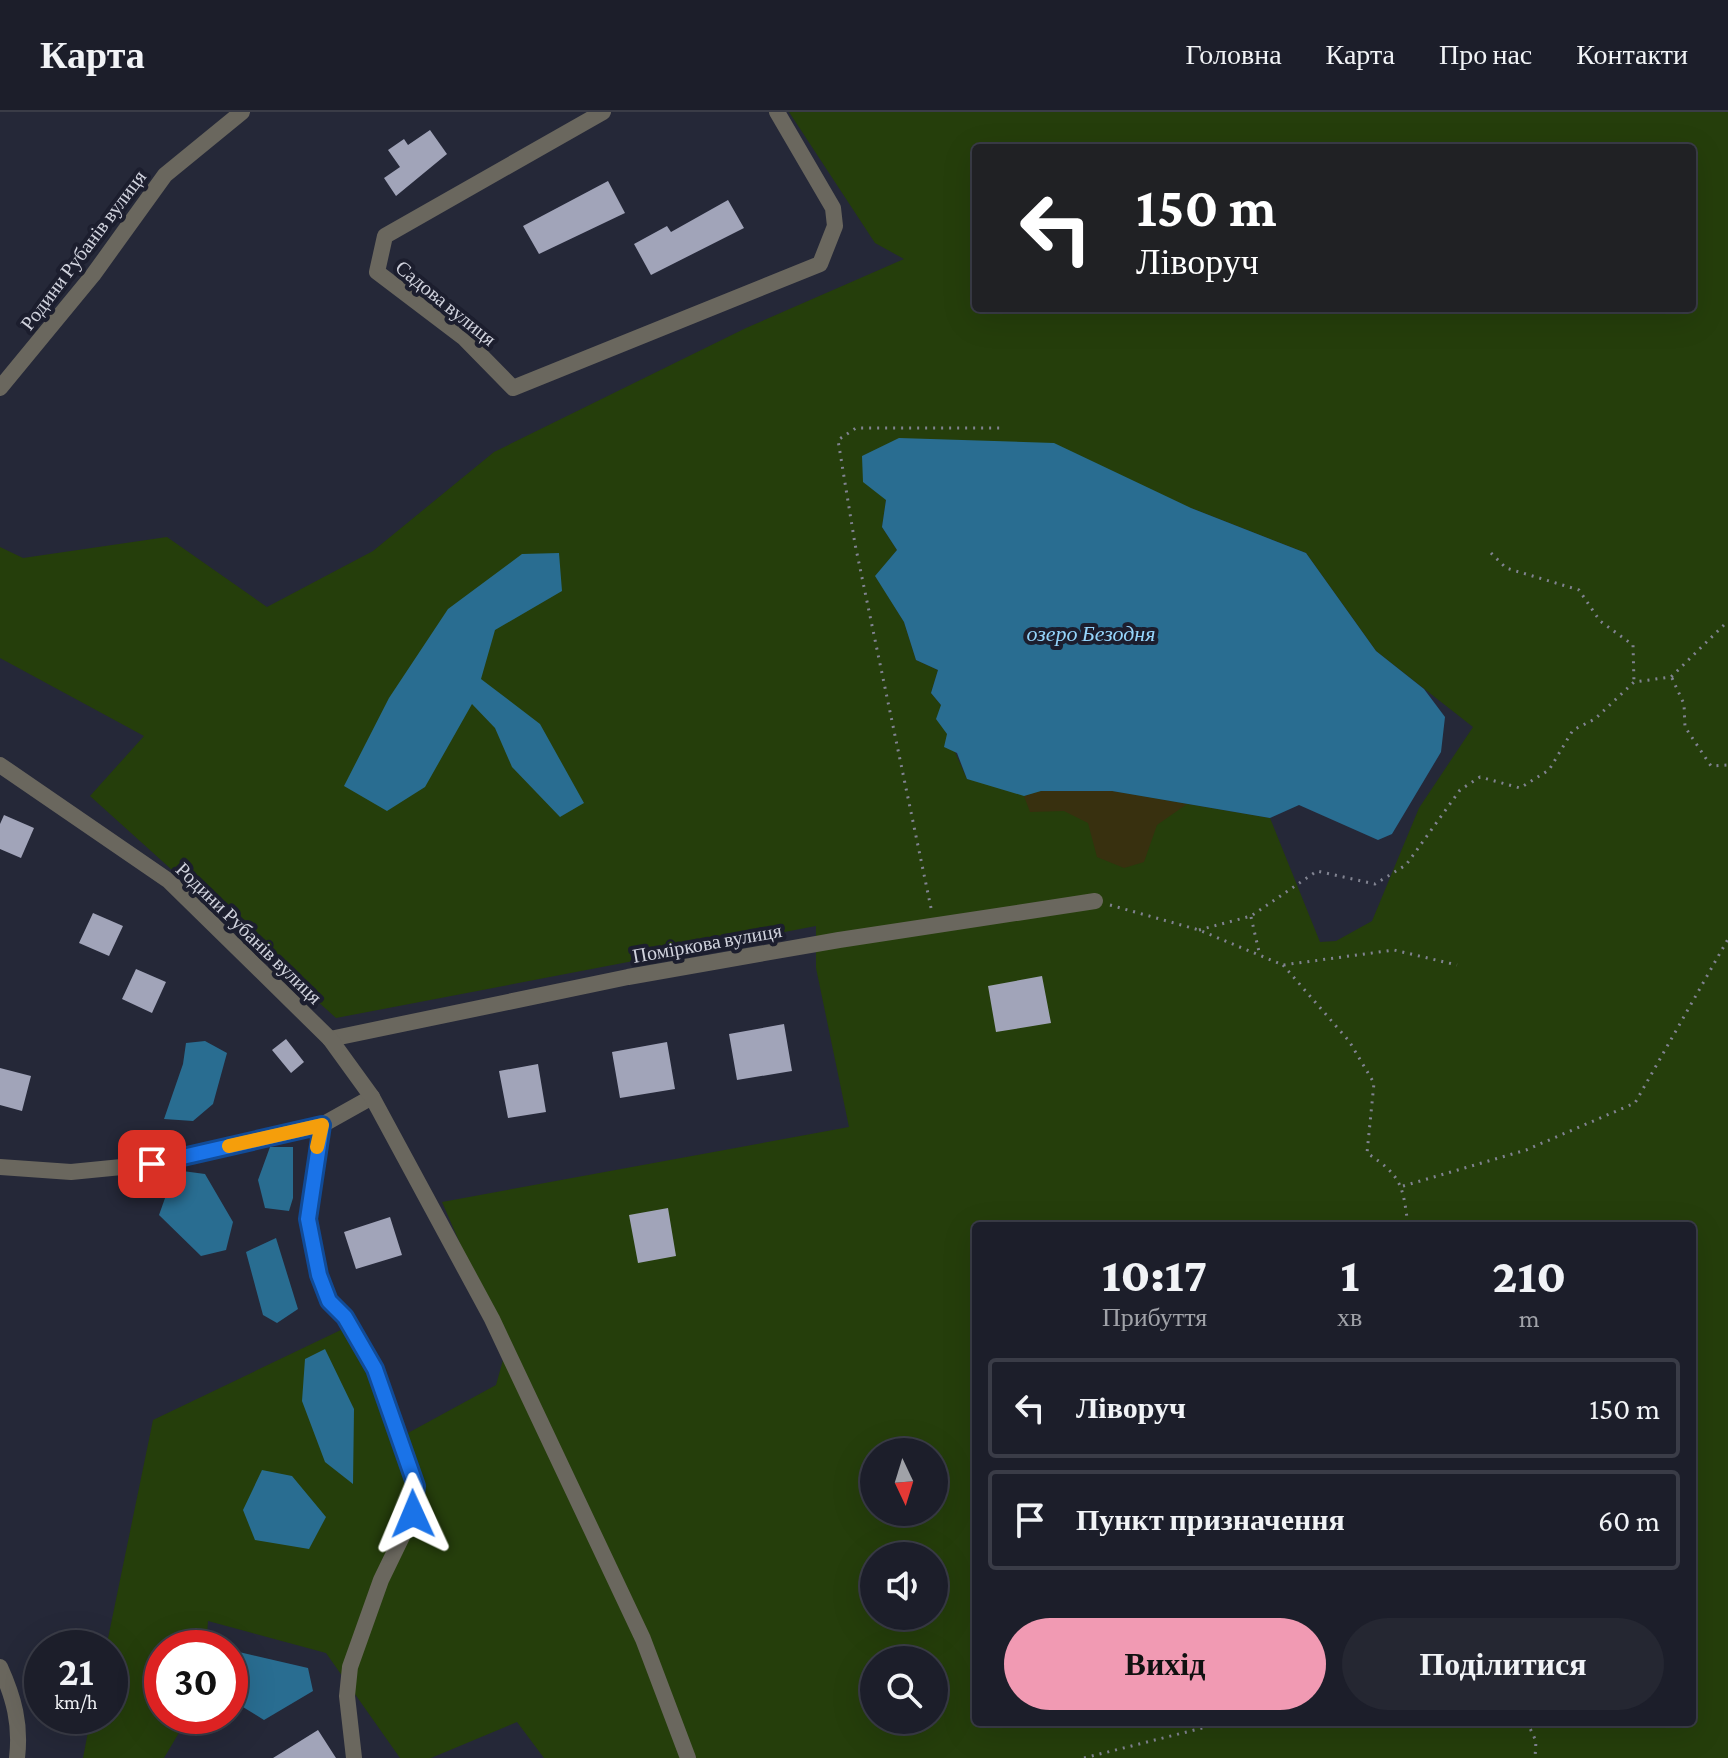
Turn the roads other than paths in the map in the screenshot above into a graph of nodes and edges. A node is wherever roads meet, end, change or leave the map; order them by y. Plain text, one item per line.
1 (242, 112) edge
2 (603, 112) edge
3 (777, 112) edge
4 (0, 388) edge
5 (0, 765) edge
6 (1095, 901) road end
7 (330, 1039) junction
8 (372, 1097) junction
9 (322, 1125) junction
10 (0, 1167) edge
11 (0, 1667) edge
12 (17, 1758) edge
13 (354, 1758) edge
14 (688, 1758) edge

1 - 4 street, Родини Рубанів вулиця
2 - 3 street, Садова вулиця
5 - 7 street, Родини Рубанів вулиця
6 - 7 street, Поміркова вулиця
7 - 8 street, Родини Рубанів вулиця
8 - 9 street
8 - 14 street, Родини Рубанів вулиця
9 - 10 street
9 - 13 street
11 - 12 street

